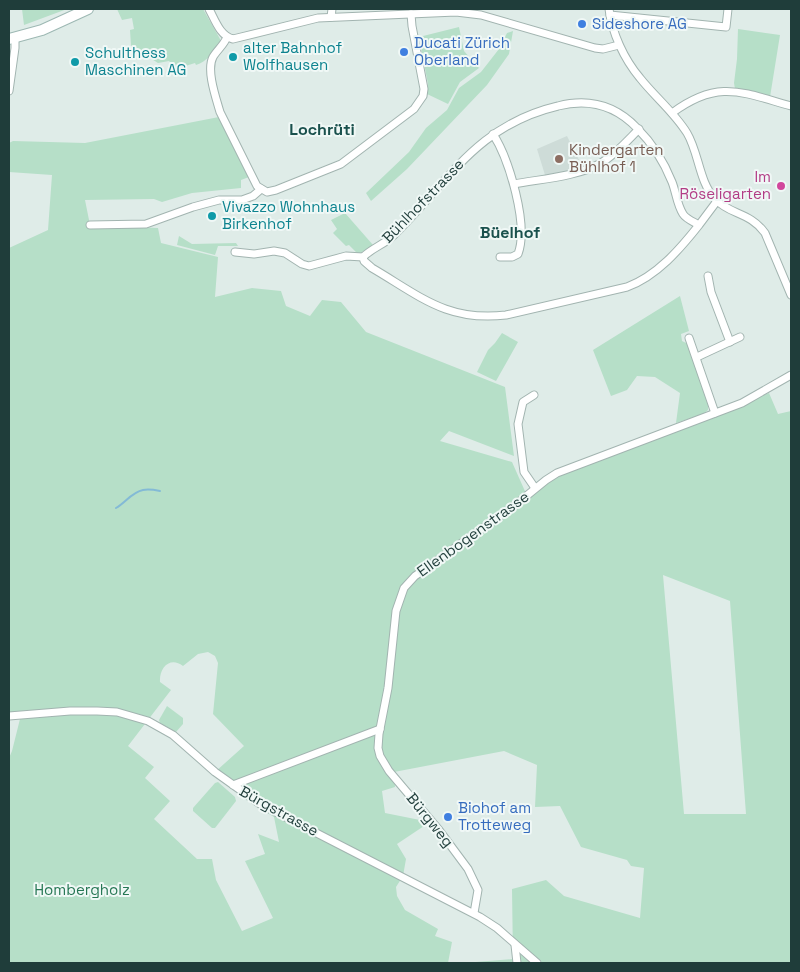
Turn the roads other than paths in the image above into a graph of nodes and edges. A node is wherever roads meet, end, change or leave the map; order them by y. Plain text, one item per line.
1 (88, 9) edge
2 (209, 9) edge
3 (332, 9) edge
4 (728, 9) edge
5 (610, 12) edge
6 (411, 14) junction
7 (331, 17) junction
8 (228, 37) junction
9 (12, 39) edge
10 (620, 45) junction
11 (10, 77) edge
12 (9, 91) edge
13 (791, 106) edge
14 (672, 113) junction
15 (639, 129) junction
16 (494, 134) junction
17 (514, 184) junction
18 (261, 190) junction
19 (716, 201) junction
20 (90, 225) dead end
21 (699, 225) junction
22 (235, 252) dead end
23 (363, 257) junction
24 (500, 257) dead end
25 (708, 276) dead end
26 (791, 295) edge
27 (740, 336) dead end
28 (689, 338) dead end
29 (730, 342) junction
30 (697, 357) junction
31 (791, 375) edge
32 (534, 395) dead end
33 (715, 413) junction
34 (535, 488) junction
35 (9, 716) edge
36 (380, 729) junction
37 (233, 785) junction
38 (474, 913) junction
39 (515, 945) junction
40 (517, 963) edge
41 (537, 963) edge

1 - 9 main road
2 - 8 street
3 - 7 street
4 - 5 street
5 - 10 street
6 - 7 street
6 - 10 street
6 - 18 street
7 - 8 street
8 - 18 street
9 - 11 street
10 - 14 street
11 - 12 street
13 - 14 street
14 - 19 street
15 - 16 street, Bühlhofstrasse
15 - 17 street
15 - 21 street, Bühlhofstrasse
16 - 17 street
16 - 23 street, Bühlhofstrasse
17 - 24 street
18 - 20 street
19 - 21 street
19 - 26 street
21 - 23 street
22 - 23 street
25 - 29 street
27 - 29 street
28 - 30 street
29 - 30 street
30 - 33 street
31 - 33 street, Ellenbogenstrasse
32 - 34 street
33 - 34 street, Ellenbogenstrasse
34 - 36 street, Ellenbogenstrasse
35 - 37 street, Bürgstrasse
36 - 37 street
36 - 38 street, Bürgweg
37 - 38 street, Bürgstrasse
38 - 39 street, Bürgstrasse
39 - 40 street
39 - 41 street, Bürgstrasse

